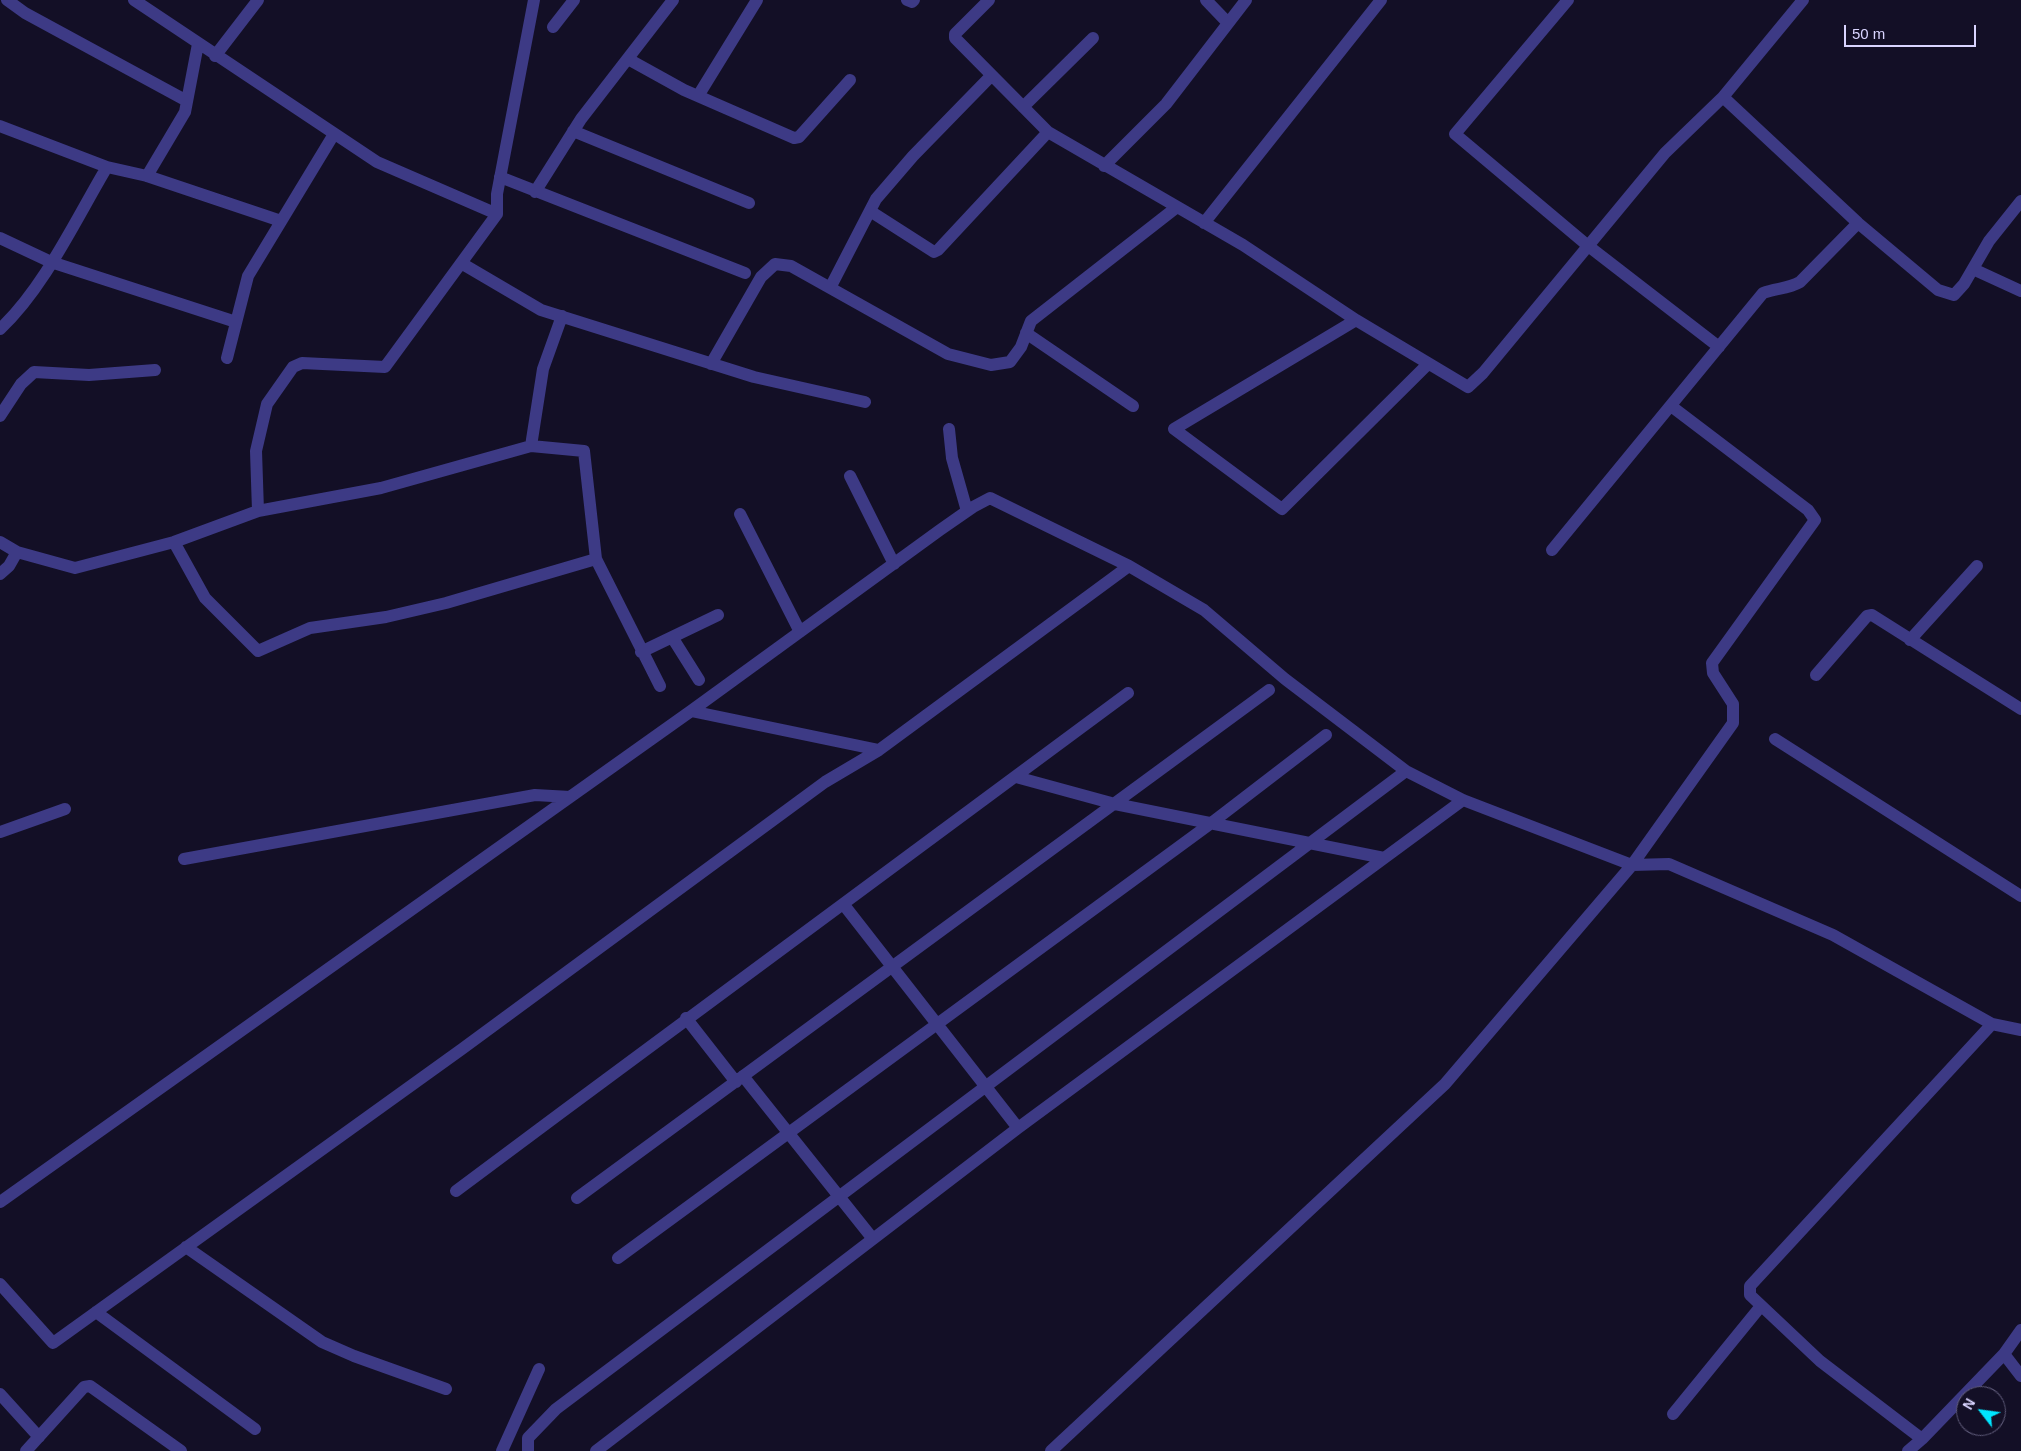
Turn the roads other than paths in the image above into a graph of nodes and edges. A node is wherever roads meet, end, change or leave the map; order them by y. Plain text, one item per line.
1 (7, 0) edge
2 (134, 0) edge
3 (258, 0) edge
4 (534, 0) edge
5 (574, 0) edge
6 (673, 0) edge
7 (757, 0) edge
8 (907, 0) edge
9 (914, 0) edge
10 (989, 0) edge
11 (1206, 0) edge
12 (1246, 0) edge
13 (1381, 0) edge
14 (1568, 0) edge
15 (1803, 0) edge
16 (1228, 23) junction
17 (553, 27) dead end
18 (1093, 38) dead end
19 (198, 44) junction
20 (216, 56) junction
21 (628, 60) junction
22 (991, 76) junction
23 (850, 80) dead end
24 (698, 96) junction
25 (1723, 97) junction
26 (187, 101) junction
27 (1023, 107) junction
28 (0, 126) edge
29 (574, 131) junction
30 (1048, 132) junction
31 (334, 134) junction
32 (1104, 166) junction
33 (107, 167) junction
34 (147, 176) junction
35 (500, 177) junction
36 (535, 192) junction
37 (2021, 201) edge
38 (749, 203) dead end
39 (1177, 207) junction
40 (870, 211) junction
41 (497, 214) junction
42 (281, 221) junction
43 (1204, 223) junction
44 (1858, 223) junction
45 (0, 238) edge
46 (1587, 245) junction
47 (51, 262) junction
48 (461, 263) junction
49 (1973, 269) junction
50 (744, 274) dead end
51 (830, 288) junction
52 (2021, 291) edge
53 (562, 316) junction
54 (1356, 320) junction
55 (236, 322) junction
56 (0, 329) edge
57 (1026, 333) junction
58 (1719, 347) junction
59 (227, 358) dead end
60 (711, 364) junction
61 (1428, 364) junction
62 (155, 370) dead end
63 (865, 402) dead end
64 (1133, 406) dead end
65 (1670, 406) junction
66 (0, 416) edge
67 (949, 429) dead end
68 (531, 446) junction
69 (850, 476) dead end
70 (258, 511) junction
71 (967, 511) junction
72 (740, 514) dead end
73 (0, 542) edge
74 (174, 542) junction
75 (1552, 550) dead end
76 (17, 552) junction
77 (596, 560) junction
78 (894, 564) junction
79 (1129, 566) junction
80 (1976, 566) dead end
81 (0, 574) edge
82 (718, 615) dead end
83 (800, 632) junction
84 (672, 637) junction
85 (1910, 640) junction
86 (641, 652) junction
87 (1816, 676) dead end
88 (699, 680) dead end
89 (660, 686) dead end
90 (1269, 690) dead end
91 (1128, 693) dead end
92 (2021, 709) edge
93 (691, 711) junction
94 (1326, 735) dead end
95 (1776, 739) dead end
96 (879, 750) junction
97 (1406, 771) junction
98 (1016, 777) junction
99 (570, 796) junction
100 (1463, 800) junction
101 (1115, 804) junction
102 (65, 809) dead end
103 (1210, 824) junction
104 (0, 832) edge
105 (1308, 844) junction
106 (1384, 858) junction
107 (184, 859) dead end
108 (1632, 865) junction
109 (2021, 896) edge
110 (844, 905) junction
111 (892, 967) junction
112 (686, 1018) junction
113 (936, 1024) junction
114 (1992, 1024) junction
115 (2021, 1030) edge
116 (739, 1079) junction
117 (986, 1088) junction
118 (1018, 1128) junction
119 (788, 1132) junction
120 (456, 1191) dead end
121 (841, 1196) junction
122 (577, 1198) dead end
123 (0, 1202) edge
124 (873, 1239) junction
125 (186, 1247) junction
126 (618, 1258) dead end
127 (0, 1284) edge
128 (1761, 1306) junction
129 (96, 1312) junction
130 (2021, 1330) edge
131 (2004, 1354) junction
132 (539, 1369) dead end
133 (2021, 1376) edge
134 (446, 1389) dead end
135 (0, 1394) edge
136 (1673, 1414) dead end
137 (255, 1429) dead end
138 (39, 1437) junction
139 (1922, 1438) junction
140 (26, 1451) edge
141 (182, 1451) edge
142 (502, 1451) edge
143 (528, 1451) edge
144 (596, 1451) edge
145 (1051, 1451) edge
146 (1908, 1451) edge

1 - 26 street
2 - 19 street
3 - 20 street
4 - 35 street
5 - 17 street
6 - 21 street
7 - 24 street
8 - 9 street
10 - 22 street
11 - 16 street
12 - 16 street
13 - 43 street
14 - 46 street
15 - 25 street
16 - 32 street
18 - 27 street
19 - 20 street
19 - 26 street
20 - 31 street
21 - 24 street
21 - 29 street
22 - 27 street
22 - 40 street
23 - 24 street
25 - 44 street
25 - 46 street
26 - 34 street
27 - 30 street
28 - 33 street
29 - 36 street
29 - 38 street
30 - 32 street
30 - 40 street
31 - 41 street
31 - 42 street
32 - 39 street
33 - 34 street
33 - 47 street
34 - 42 street
35 - 36 street
35 - 41 street
36 - 50 street
37 - 49 street
39 - 43 street
39 - 57 street
40 - 51 street
41 - 48 street
42 - 55 street
43 - 54 street
44 - 49 street
44 - 58 street
45 - 47 street
46 - 58 street
46 - 61 street
47 - 55 street
47 - 56 street
48 - 53 street
48 - 70 street
49 - 52 street
51 - 57 street
51 - 60 street
53 - 60 street
53 - 68 street
54 - 61 street
54 - 61 street
55 - 59 street
57 - 64 street
58 - 65 street
60 - 63 street
62 - 66 street
65 - 75 street
65 - 108 street
67 - 71 street
68 - 70 street
68 - 77 street
69 - 78 street
70 - 74 street
71 - 78 street
71 - 79 street
72 - 83 street
73 - 76 street
74 - 76 street
74 - 77 street
76 - 81 street
77 - 86 street
78 - 83 street
79 - 96 street
79 - 97 street
80 - 85 street
82 - 84 street
83 - 93 street
84 - 86 street
84 - 88 street
85 - 87 street
85 - 92 street
86 - 89 street
90 - 101 street
91 - 98 street
93 - 96 street
93 - 99 street
94 - 103 street
95 - 109 street
96 - 125 street
97 - 100 street
97 - 105 street
98 - 101 street
98 - 110 street
99 - 107 street
99 - 123 street
100 - 106 street
100 - 108 street
101 - 103 street
101 - 111 street
102 - 104 street
103 - 105 street
103 - 113 street
105 - 106 street
105 - 117 street
106 - 118 street
108 - 114 street
108 - 145 street
110 - 111 street
110 - 112 street
111 - 113 street
111 - 116 street
112 - 116 street
112 - 120 street
113 - 117 street
113 - 119 street
114 - 115 street
114 - 128 street
116 - 119 street
116 - 122 street
117 - 118 street
117 - 121 street
118 - 124 street
119 - 121 street
119 - 126 street
121 - 124 street
121 - 143 street
124 - 144 street
125 - 129 street
125 - 134 street
127 - 129 street
128 - 136 street
128 - 139 street
129 - 137 street
130 - 131 street
131 - 133 street
131 - 139 street
132 - 142 street
135 - 138 street
138 - 140 street
138 - 141 street
139 - 146 street

